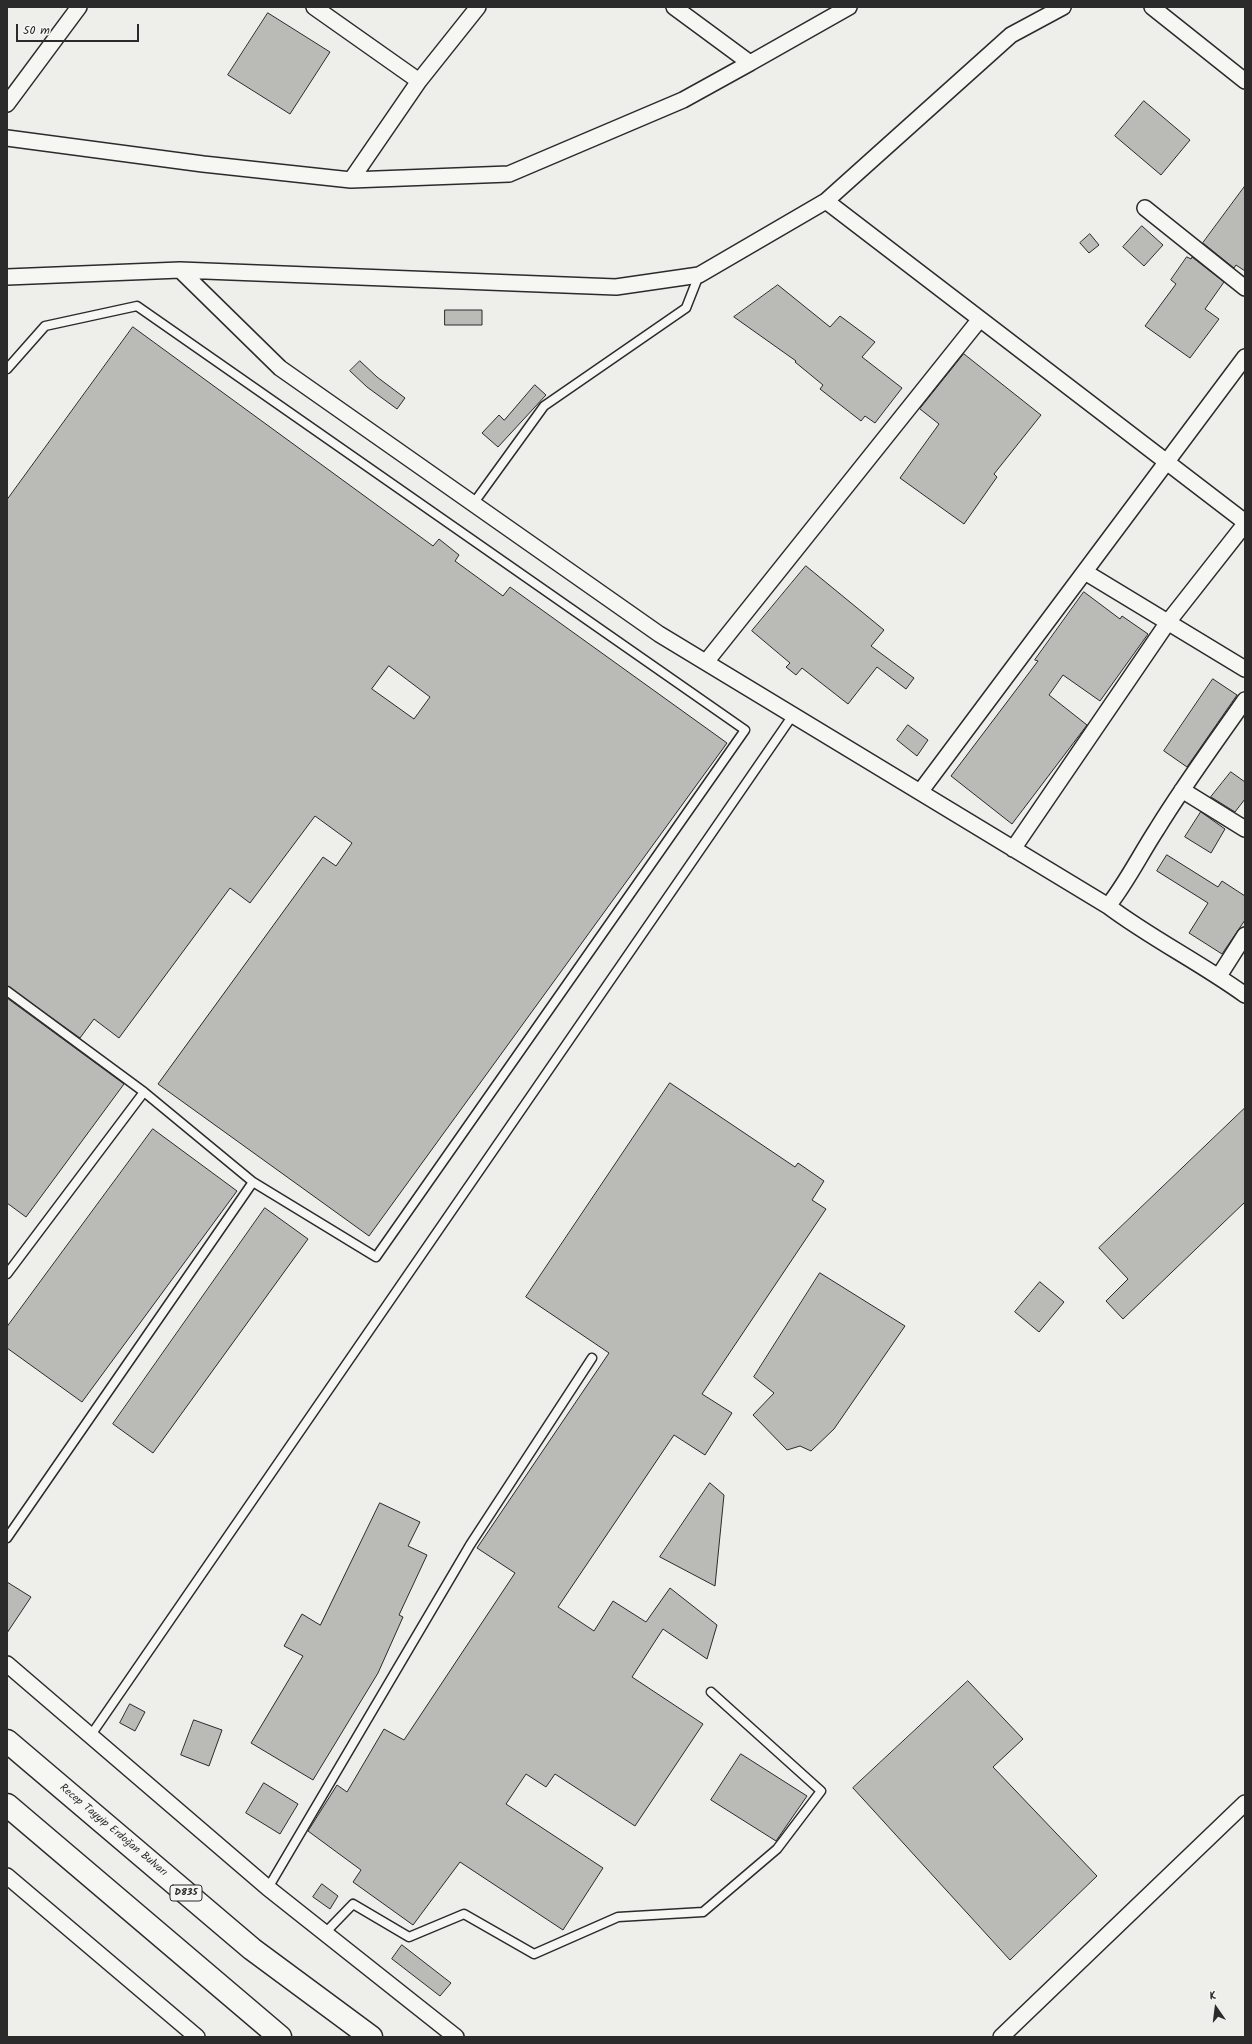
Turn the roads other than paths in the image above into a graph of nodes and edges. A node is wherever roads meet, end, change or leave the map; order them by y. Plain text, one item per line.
1 (79, 7) edge
2 (314, 7) edge
3 (478, 7) edge
4 (674, 7) edge
5 (848, 7) edge
6 (1063, 7) edge
7 (1152, 7) edge
8 (750, 63) junction
9 (419, 81) junction
10 (1245, 81) edge
11 (7, 104) edge
12 (7, 138) edge
13 (351, 180) junction
14 (826, 201) junction
15 (1145, 208) dead end
16 (180, 270) junction
17 (699, 275) junction
18 (7, 277) edge
19 (1245, 288) edge
20 (980, 319) junction
21 (1245, 357) edge
22 (7, 370) edge
23 (1167, 462) junction
24 (473, 504) junction
25 (1245, 523) edge
26 (1085, 572) junction
27 (1168, 622) junction
28 (706, 662) junction
29 (1245, 669) edge
30 (1245, 700) edge
31 (793, 715) junction
32 (1182, 790) junction
33 (920, 792) junction
34 (1245, 829) edge
35 (1013, 849) junction
36 (1108, 906) junction
37 (1245, 935) edge
38 (1219, 976) junction
39 (7, 991) edge
40 (1245, 995) edge
41 (144, 1092) junction
42 (253, 1182) junction
43 (7, 1274) edge
44 (592, 1358) dead end
45 (7, 1538) edge
46 (7, 1664) edge
47 (711, 1692) dead end
48 (91, 1735) junction
49 (7, 1741) edge
50 (1245, 1803) edge
51 (7, 1805) edge
52 (7, 1876) edge
53 (268, 1888) junction
54 (324, 1934) junction
55 (182, 2032) edge
56 (197, 2037) edge
57 (280, 2037) edge
58 (371, 2037) edge
59 (456, 2037) edge
60 (1001, 2037) edge

1 - 11 street
2 - 9 street
3 - 9 street
4 - 8 street
5 - 8 street
6 - 14 street
7 - 10 street
8 - 13 street
9 - 13 street
12 - 13 street
14 - 17 street
14 - 20 street
15 - 19 street
16 - 17 street
16 - 18 street
16 - 24 street
17 - 24 lane
20 - 23 street
20 - 28 street
21 - 23 street
22 - 42 lane
23 - 25 street
23 - 26 street
24 - 28 street
25 - 27 street
26 - 27 street
26 - 33 street
27 - 29 street
27 - 35 street
28 - 31 street
30 - 32 street
31 - 33 street
31 - 48 lane
32 - 34 street
32 - 36 street
33 - 35 street
35 - 36 street
36 - 38 street
37 - 38 street
38 - 40 street
39 - 41 lane
41 - 42 lane
41 - 43 lane
42 - 45 lane
44 - 53 lane
46 - 48 street
47 - 54 lane
48 - 53 street
49 - 58 highway, Recep Tayyip Erdoğan Bulvarı / D835
50 - 60 street
51 - 57 highway
52 - 55 street
53 - 54 street
54 - 59 street
55 - 56 street

